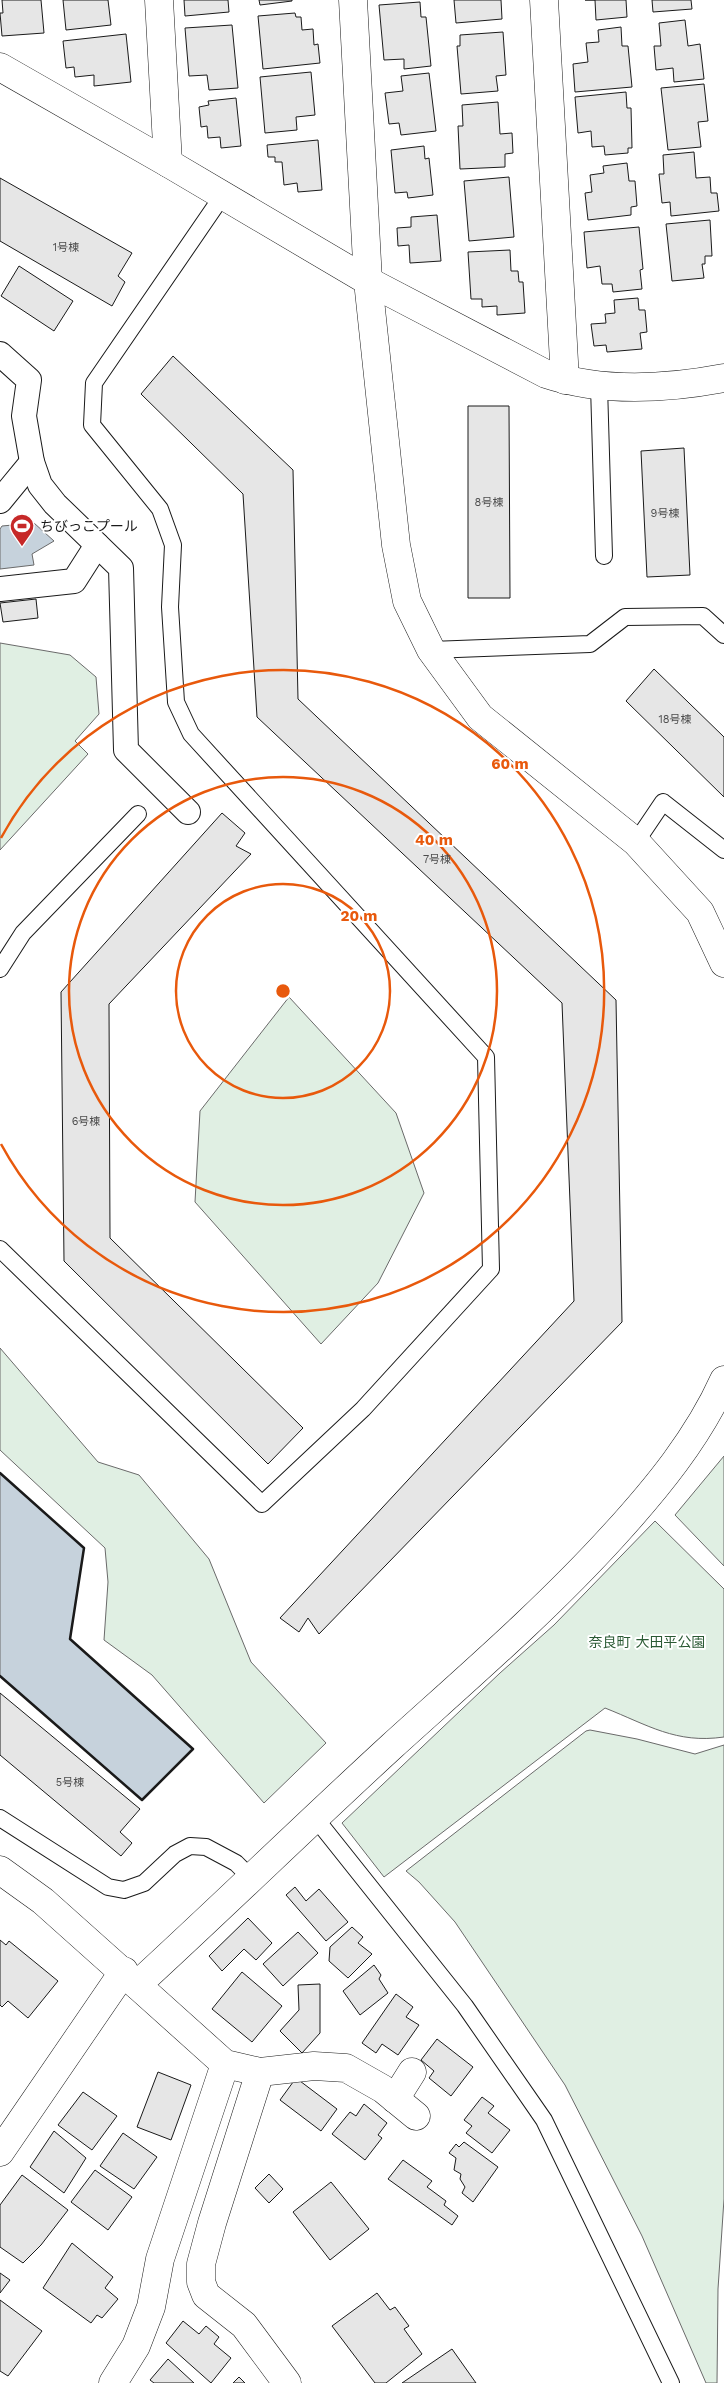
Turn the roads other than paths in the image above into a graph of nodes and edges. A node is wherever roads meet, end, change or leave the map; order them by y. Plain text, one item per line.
1 (158, 0) edge
2 (353, 0) edge
3 (544, 0) edge
4 (0, 67) edge
5 (168, 162) junction
6 (223, 196) junction
7 (368, 281) junction
8 (0, 354) edge
9 (724, 378) edge
10 (565, 380) junction
11 (599, 386) junction
12 (32, 462) junction
13 (0, 500) edge
14 (97, 545) junction
15 (604, 556) dead end
16 (0, 589) edge
17 (724, 635) edge
18 (431, 650) junction
19 (188, 812) dead end
20 (138, 814) dead end
21 (636, 842) junction
22 (724, 850) edge
23 (724, 963) edge
24 (0, 969) edge
25 (0, 1248) edge
26 (724, 1380) edge
27 (0, 1818) edge
28 (316, 1819) junction
29 (0, 1870) edge
30 (252, 1879) junction
31 (130, 1978) junction
32 (225, 2064) junction
33 (260, 2072) junction
34 (412, 2072) dead end
35 (0, 2152) edge
36 (113, 2383) edge
37 (287, 2383) edge
38 (671, 2383) edge

1 - 5 street
2 - 7 street
3 - 10 street
4 - 5 street
5 - 6 street
6 - 7 street
6 - 25 lane
7 - 10 street
7 - 18 street
8 - 12 street
9 - 11 street
10 - 11 street
11 - 15 lane
12 - 13 street
12 - 14 street
14 - 16 street
14 - 19 street
17 - 18 lane
18 - 21 street
20 - 24 lane
21 - 22 lane
21 - 23 street
26 - 28 street
27 - 30 lane
28 - 30 street
28 - 38 lane
29 - 31 street
30 - 31 street
31 - 32 street
31 - 35 street
32 - 33 street
32 - 36 street
33 - 34 street
33 - 37 street

